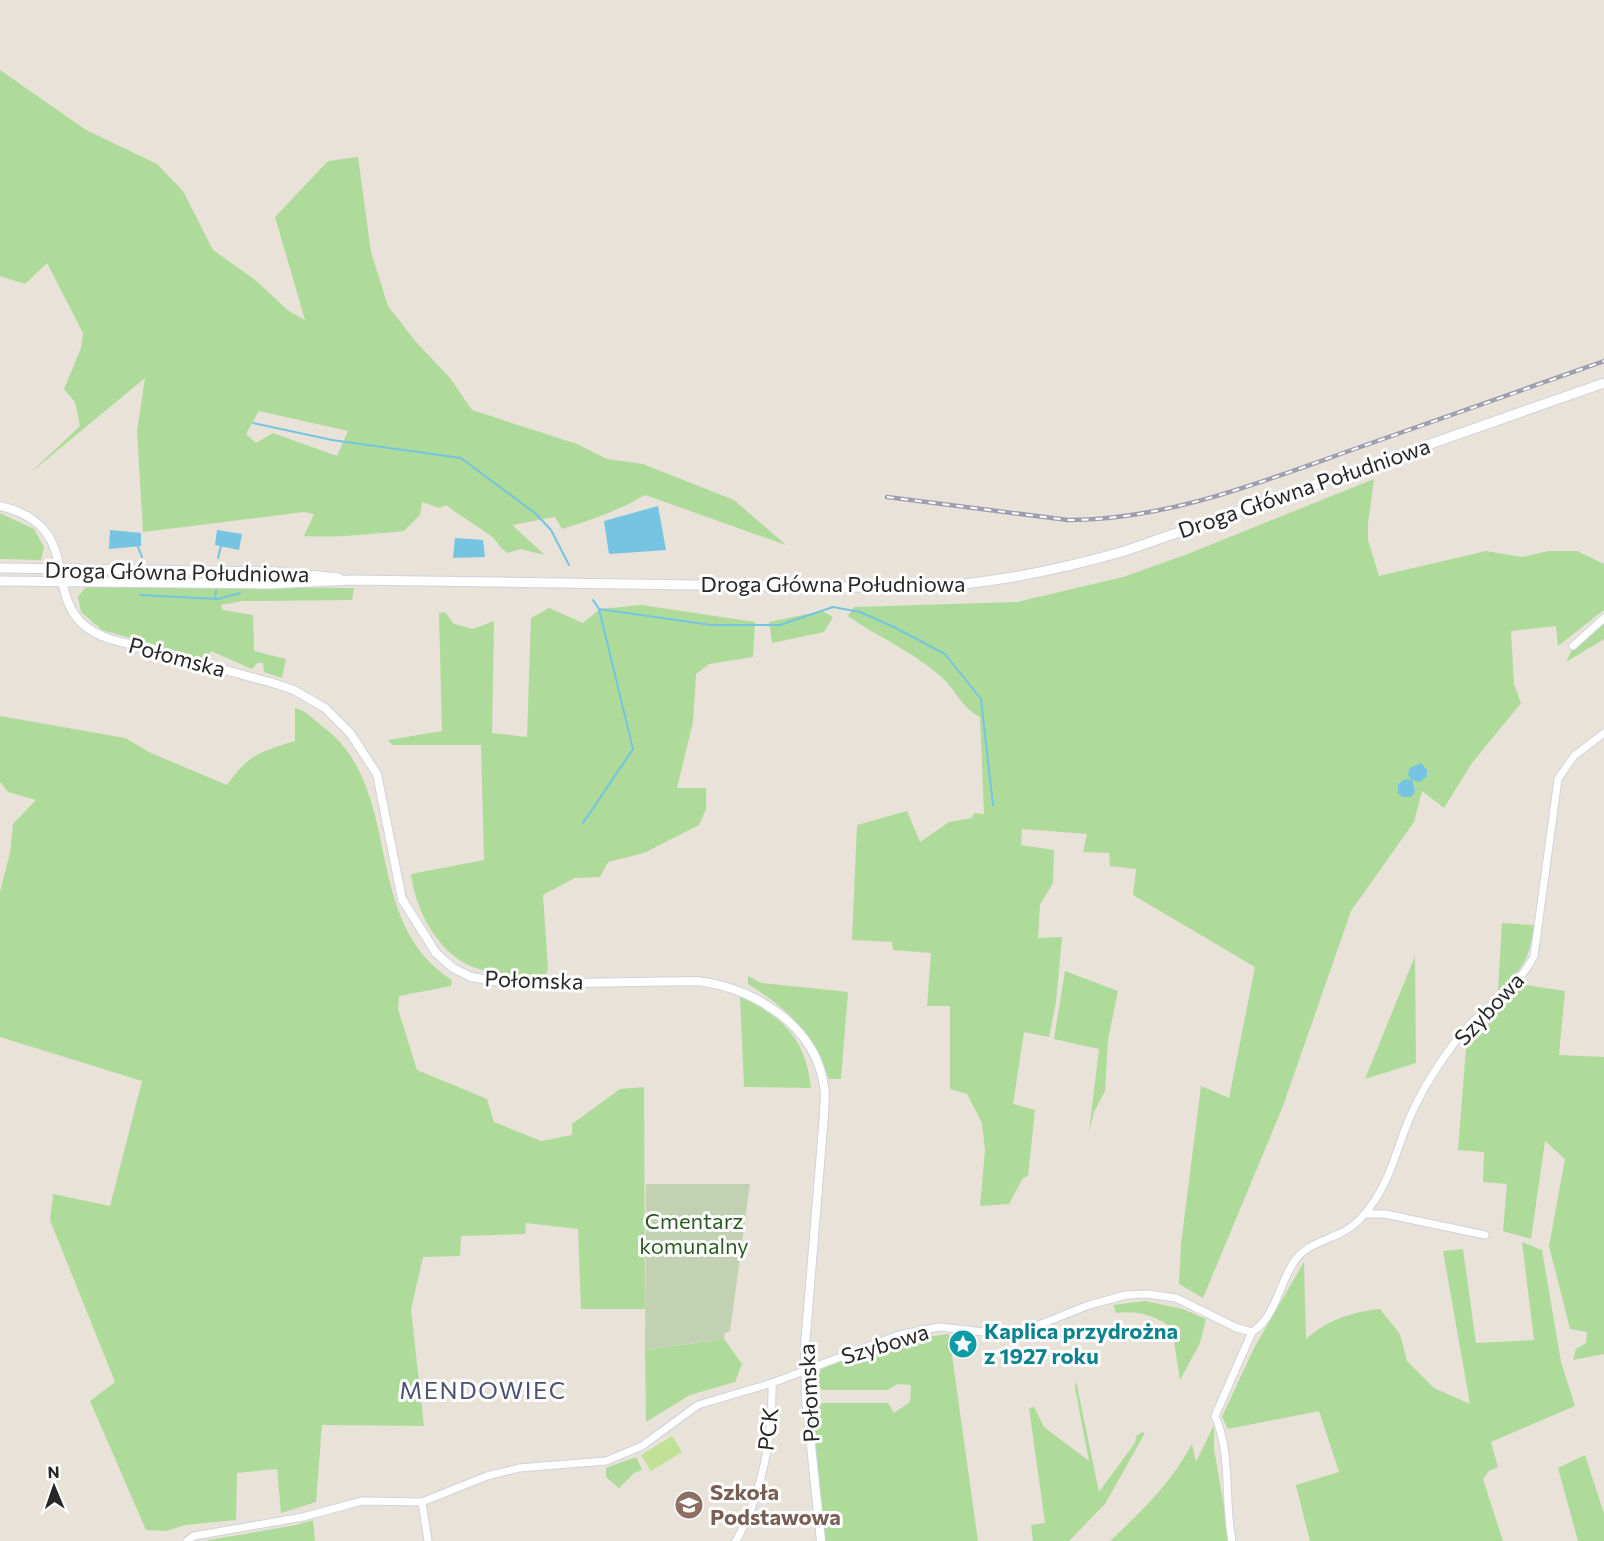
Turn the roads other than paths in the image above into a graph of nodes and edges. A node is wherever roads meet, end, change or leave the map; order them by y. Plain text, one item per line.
1 (1604, 383) edge
2 (0, 506) edge
3 (0, 568) edge
4 (59, 569) junction
5 (353, 580) junction
6 (0, 581) edge
7 (63, 581) junction
8 (1604, 618) edge
9 (1573, 646) dead end
10 (1604, 733) edge
11 (1365, 1214) junction
12 (1485, 1235) dead end
13 (1252, 1332) junction
14 (805, 1371) junction
15 (772, 1383) junction
16 (422, 1502) junction
17 (187, 1541) edge
18 (428, 1541) edge
19 (736, 1541) edge
20 (821, 1541) edge
21 (1232, 1541) edge

1 - 5 main road, Droga Główna Południowa
2 - 4 street, Połomska
3 - 4 main road, Droga Główna Południowa
4 - 5 main road, Droga Główna Południowa
4 - 7 street, Połomska
5 - 7 main road, Droga Główna Południowa
6 - 7 main road, Droga Główna Południowa
7 - 14 street, Połomska
8 - 9 street
10 - 11 street, Szybowa
11 - 12 street
11 - 13 street, Szybowa
13 - 14 street, Szybowa
13 - 21 street
14 - 15 street, Szybowa
14 - 20 street, Połomska
15 - 16 street, Szybowa
15 - 19 street, PCK
16 - 17 street
16 - 18 street

